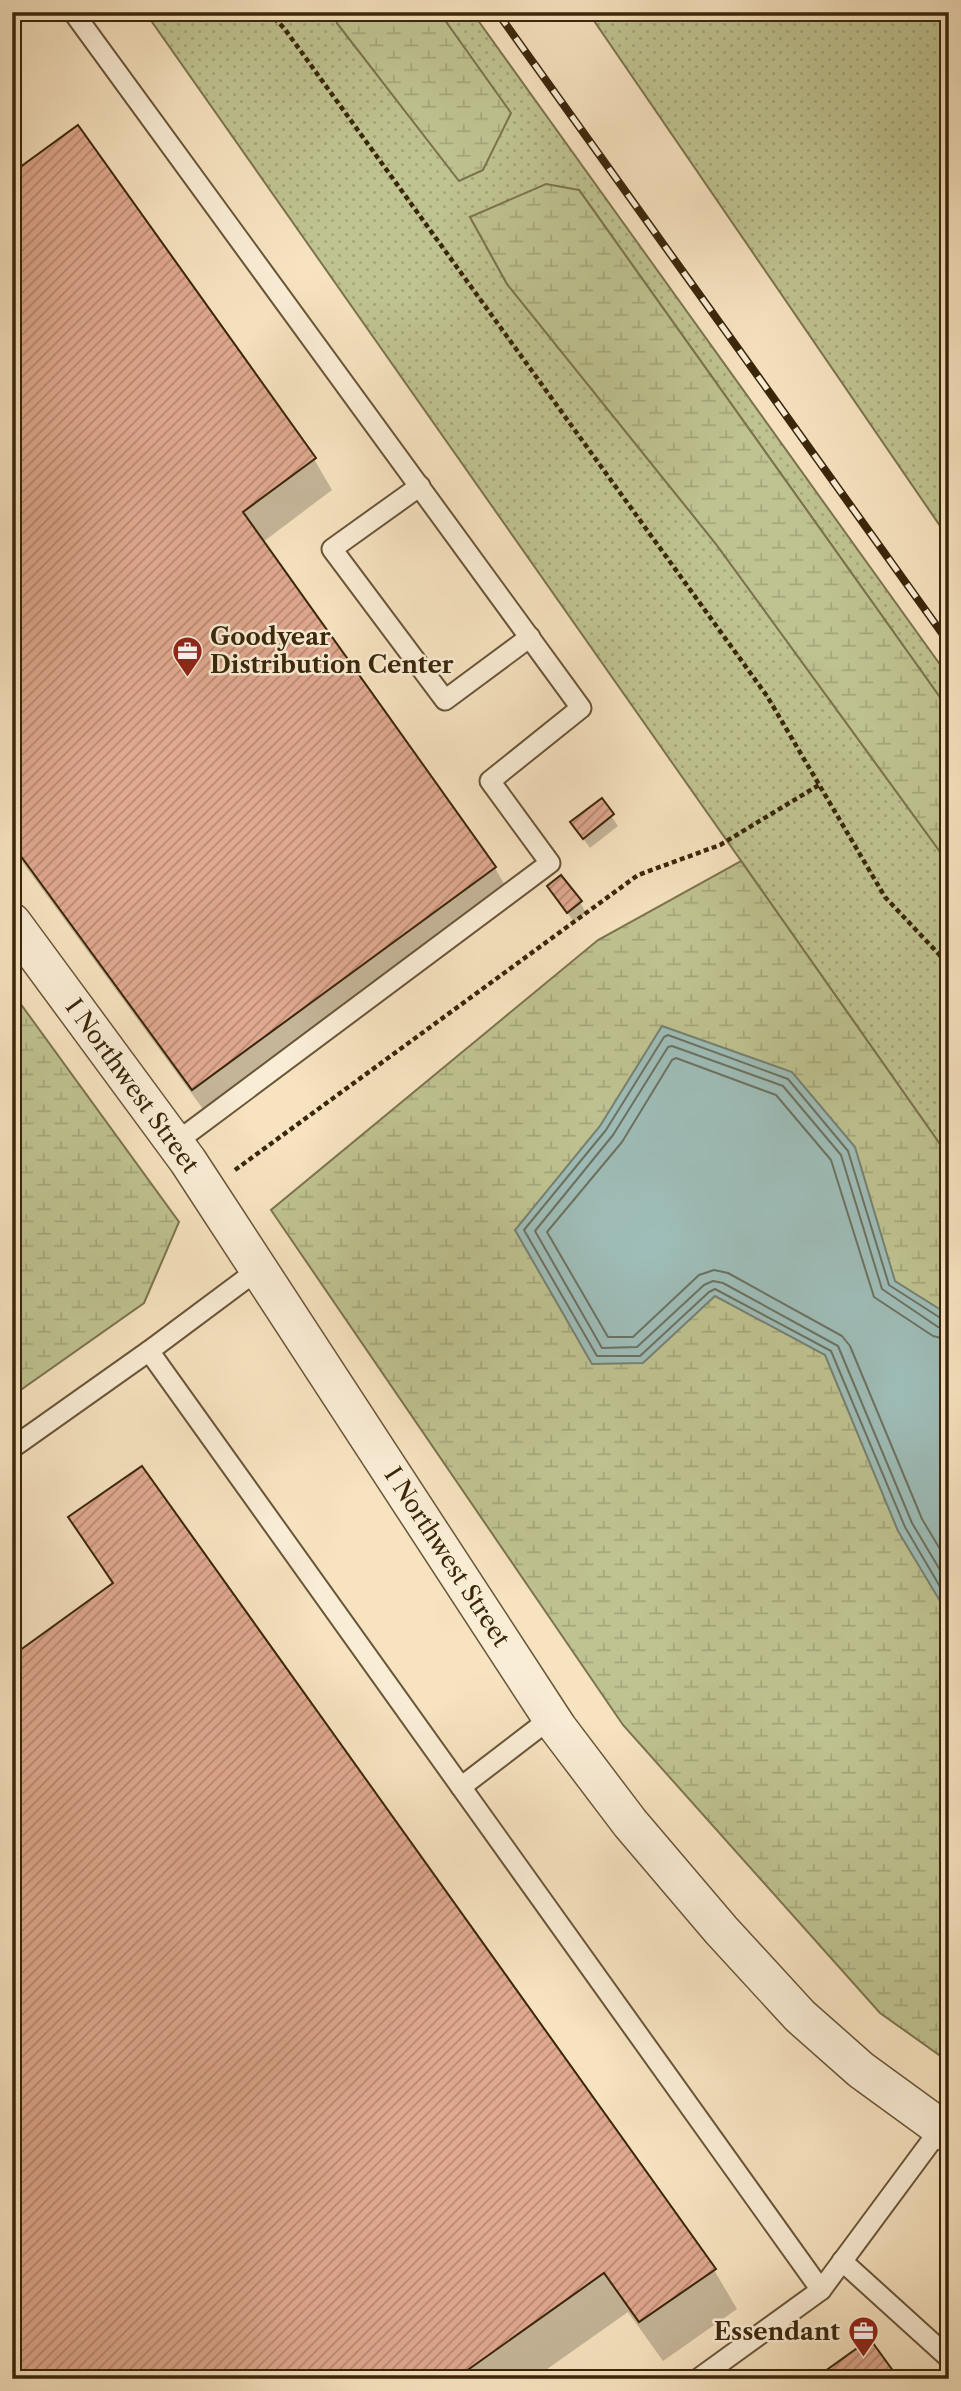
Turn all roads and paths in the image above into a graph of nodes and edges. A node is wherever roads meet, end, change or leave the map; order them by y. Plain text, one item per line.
1 (73, 12) edge
2 (268, 12) edge
3 (420, 486) junction
4 (530, 637) junction
5 (819, 785) junction
6 (12, 922) edge
7 (949, 965) edge
8 (175, 1143) junction
9 (208, 1191) junction
10 (259, 1269) junction
11 (149, 1351) junction
12 (12, 1448) edge
13 (551, 1718) junction
14 (461, 1787) junction
15 (945, 2131) edge
16 (842, 2262) junction
17 (821, 2290) junction
18 (949, 2358) edge
19 (698, 2379) edge

1 - 3 lane
2 - 5 path
3 - 4 lane
3 - 4 lane
4 - 8 lane
5 - 7 path
5 - 9 path
6 - 8 street, I Northwest Street
8 - 9 street, I Northwest Street
9 - 10 street, I Northwest Street
10 - 11 lane
10 - 13 street, I Northwest Street
11 - 12 lane
11 - 14 lane
13 - 14 lane
13 - 15 street, I Northwest Street
14 - 17 lane
15 - 16 lane
16 - 17 lane
16 - 18 lane
17 - 19 lane

